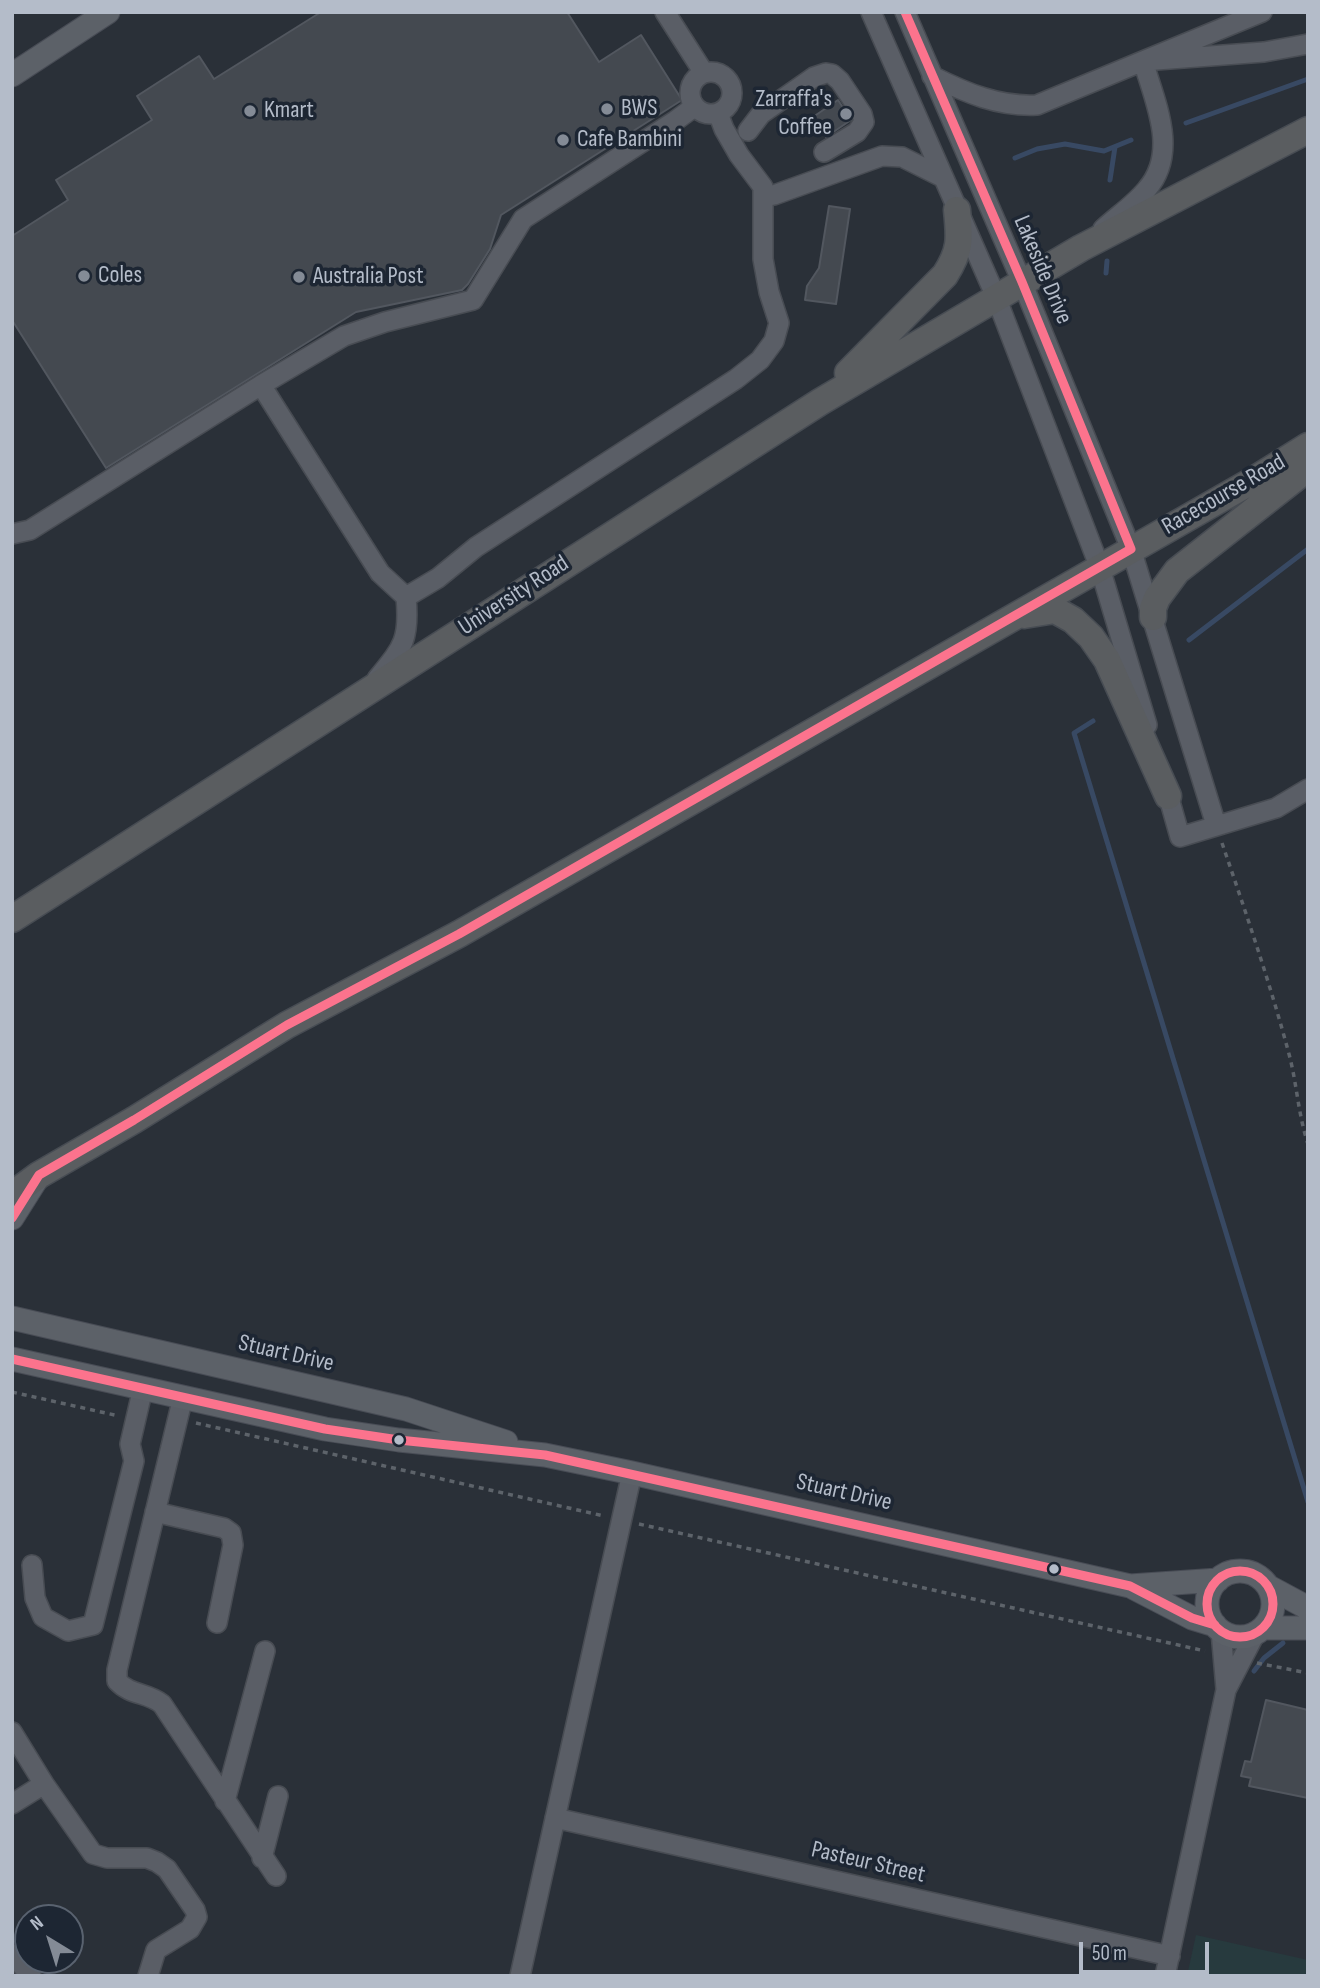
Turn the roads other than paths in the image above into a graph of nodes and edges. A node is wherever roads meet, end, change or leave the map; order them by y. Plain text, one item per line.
1 (665, 12) edge
2 (871, 12) edge
3 (905, 12) edge
4 (1262, 12) edge
5 (102, 14) edge
6 (1308, 44) edge
7 (1143, 61) junction
8 (704, 73) junction
9 (12, 75) edge
10 (932, 76) junction
11 (792, 102) dead end
12 (694, 107) junction
13 (718, 113) junction
14 (1308, 130) edge
15 (748, 131) junction
16 (731, 142) junction
17 (824, 152) dead end
18 (942, 177) junction
19 (764, 197) junction
20 (957, 211) junction
21 (1081, 248) junction
22 (1022, 282) junction
23 (996, 297) junction
24 (261, 385) junction
25 (820, 402) junction
26 (1308, 446) edge
27 (1308, 468) edge
28 (12, 534) edge
29 (1130, 549) junction
30 (1100, 568) junction
31 (406, 597) junction
32 (1016, 616) junction
33 (1153, 617) junction
34 (367, 690) junction
35 (1308, 789) edge
36 (1168, 796) junction
37 (1216, 825) junction
38 (12, 919) edge
39 (39, 1175) junction
40 (12, 1195) edge
41 (12, 1218) edge
42 (14, 1318) edge
43 (12, 1359) edge
44 (143, 1388) junction
45 (181, 1408) junction
46 (545, 1455) junction
47 (632, 1473) junction
48 (155, 1512) junction
49 (32, 1565) dead end
50 (1218, 1580) junction
51 (1130, 1586) junction
52 (1269, 1587) junction
53 (1308, 1608) edge
54 (217, 1623) dead end
55 (1308, 1628) edge
56 (1259, 1631) junction
57 (1216, 1636) junction
58 (265, 1651) dead end
59 (1226, 1690) junction
60 (12, 1732) edge
61 (44, 1783) junction
62 (278, 1796) dead end
63 (225, 1801) junction
64 (12, 1804) edge
65 (555, 1818) junction
66 (262, 1858) junction
67 (276, 1876) dead end
68 (12, 1954) edge
69 (1170, 1956) junction
70 (31, 1976) edge
71 (148, 1976) edge
72 (520, 1976) edge
73 (1165, 1976) edge

1 - 8 street
2 - 18 street
3 - 10 street, Lakeside Drive
4 - 7 street
5 - 9 main road
6 - 7 street
7 - 10 street
7 - 21 street
8 - 12 street
8 - 13 street
10 - 22 street, Lakeside Drive
11 - 15 street
12 - 13 street
12 - 24 street
13 - 16 street
14 - 21 highway
15 - 16 street
15 - 17 street
16 - 19 street
18 - 19 street
18 - 20 street
19 - 31 street
20 - 23 street
20 - 25 highway
21 - 22 highway
22 - 23 highway, University Road
22 - 29 street, Lakeside Drive
23 - 25 highway, University Road
23 - 30 street
24 - 28 street
24 - 31 street
25 - 34 highway, University Road
26 - 29 highway, Racecourse Road
27 - 33 highway
29 - 30 highway, Racecourse Road
29 - 33 street, Lakeside Drive
30 - 32 highway, Racecourse Road
30 - 36 street
31 - 34 street
32 - 36 highway
32 - 39 highway, Racecourse Road
33 - 37 street, Lakeside Drive
34 - 38 highway, University Road
35 - 37 street
36 - 37 street
39 - 40 highway, Racecourse Road
39 - 41 main road
42 - 46 main road, Stuart Drive
43 - 44 main road, Stuart Drive
44 - 45 main road, Stuart Drive
44 - 49 street
45 - 46 main road, Stuart Drive
45 - 48 street
46 - 47 main road, Stuart Drive
47 - 51 main road, Stuart Drive
47 - 65 street
48 - 54 street
48 - 63 street
50 - 51 main road, Stuart Drive
50 - 52 main road
50 - 57 main road
51 - 57 main road, Stuart Drive
52 - 53 main road
52 - 56 main road
55 - 56 main road
56 - 57 main road
56 - 59 street
57 - 59 street
58 - 63 street
59 - 69 street
60 - 61 street
61 - 64 street
61 - 71 street
62 - 66 street
63 - 66 street
65 - 69 street, Pasteur Street
65 - 72 street
66 - 67 street
68 - 70 street
69 - 73 street

